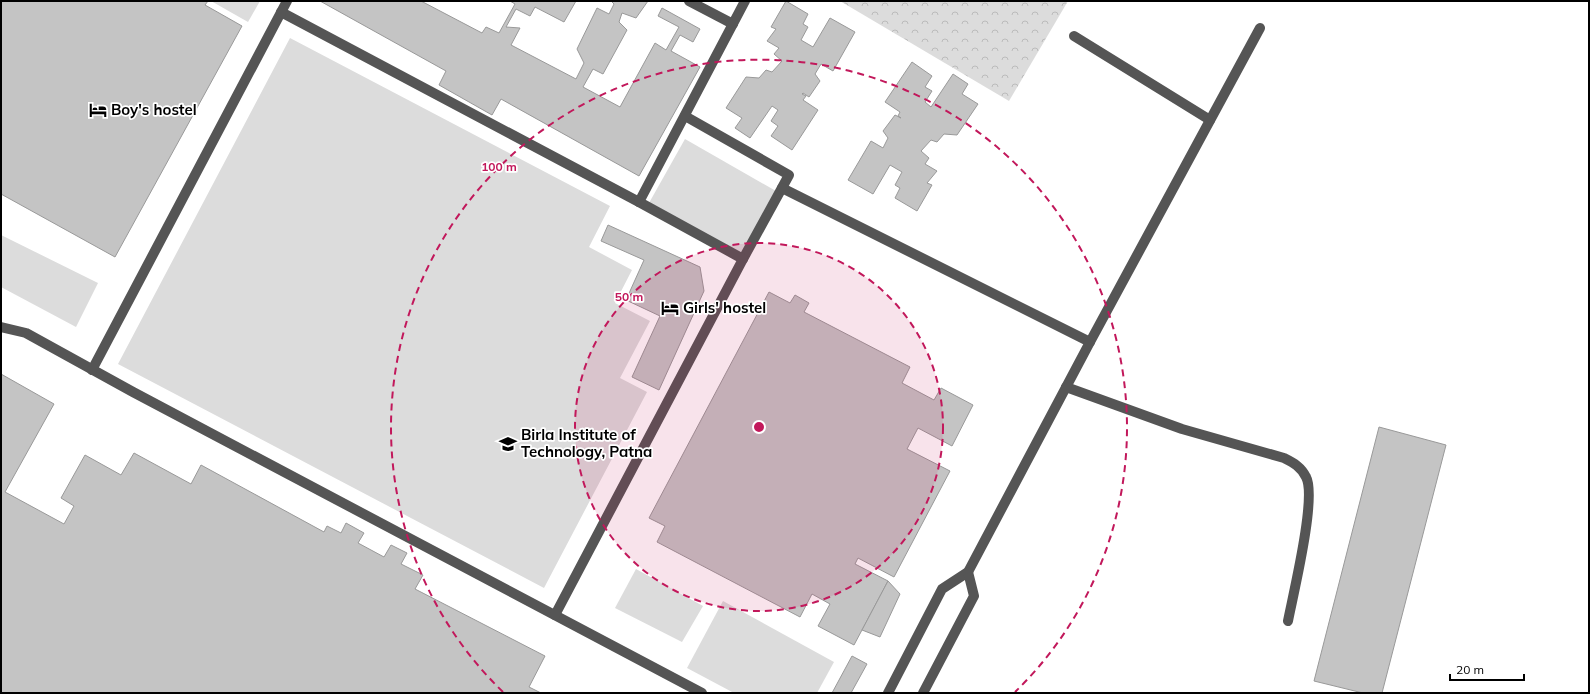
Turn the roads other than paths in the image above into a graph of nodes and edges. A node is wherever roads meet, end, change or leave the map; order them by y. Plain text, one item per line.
1 (287, 1) edge
2 (689, 1) edge
3 (746, 1) edge
4 (281, 12) junction
5 (733, 24) junction
6 (1260, 28) dead end
7 (1074, 36) dead end
8 (685, 116) junction
9 (1210, 120) junction
10 (782, 188) junction
11 (639, 202) junction
12 (743, 259) junction
13 (1, 327) edge
14 (1090, 342) junction
15 (92, 370) junction
16 (1066, 386) junction
17 (968, 572) junction
18 (555, 615) junction
19 (1288, 622) dead end
20 (702, 693) edge
21 (888, 693) edge
22 (923, 693) edge

1 - 4 street
2 - 5 street
3 - 5 street
4 - 11 street
4 - 15 street
5 - 8 street
6 - 9 street
7 - 9 street
8 - 10 street
8 - 11 street
9 - 14 street
10 - 12 street
10 - 14 street
11 - 12 street
12 - 18 street
13 - 15 street
14 - 16 street
15 - 18 street
16 - 17 street
16 - 19 street
17 - 21 street
17 - 22 street
18 - 20 street

